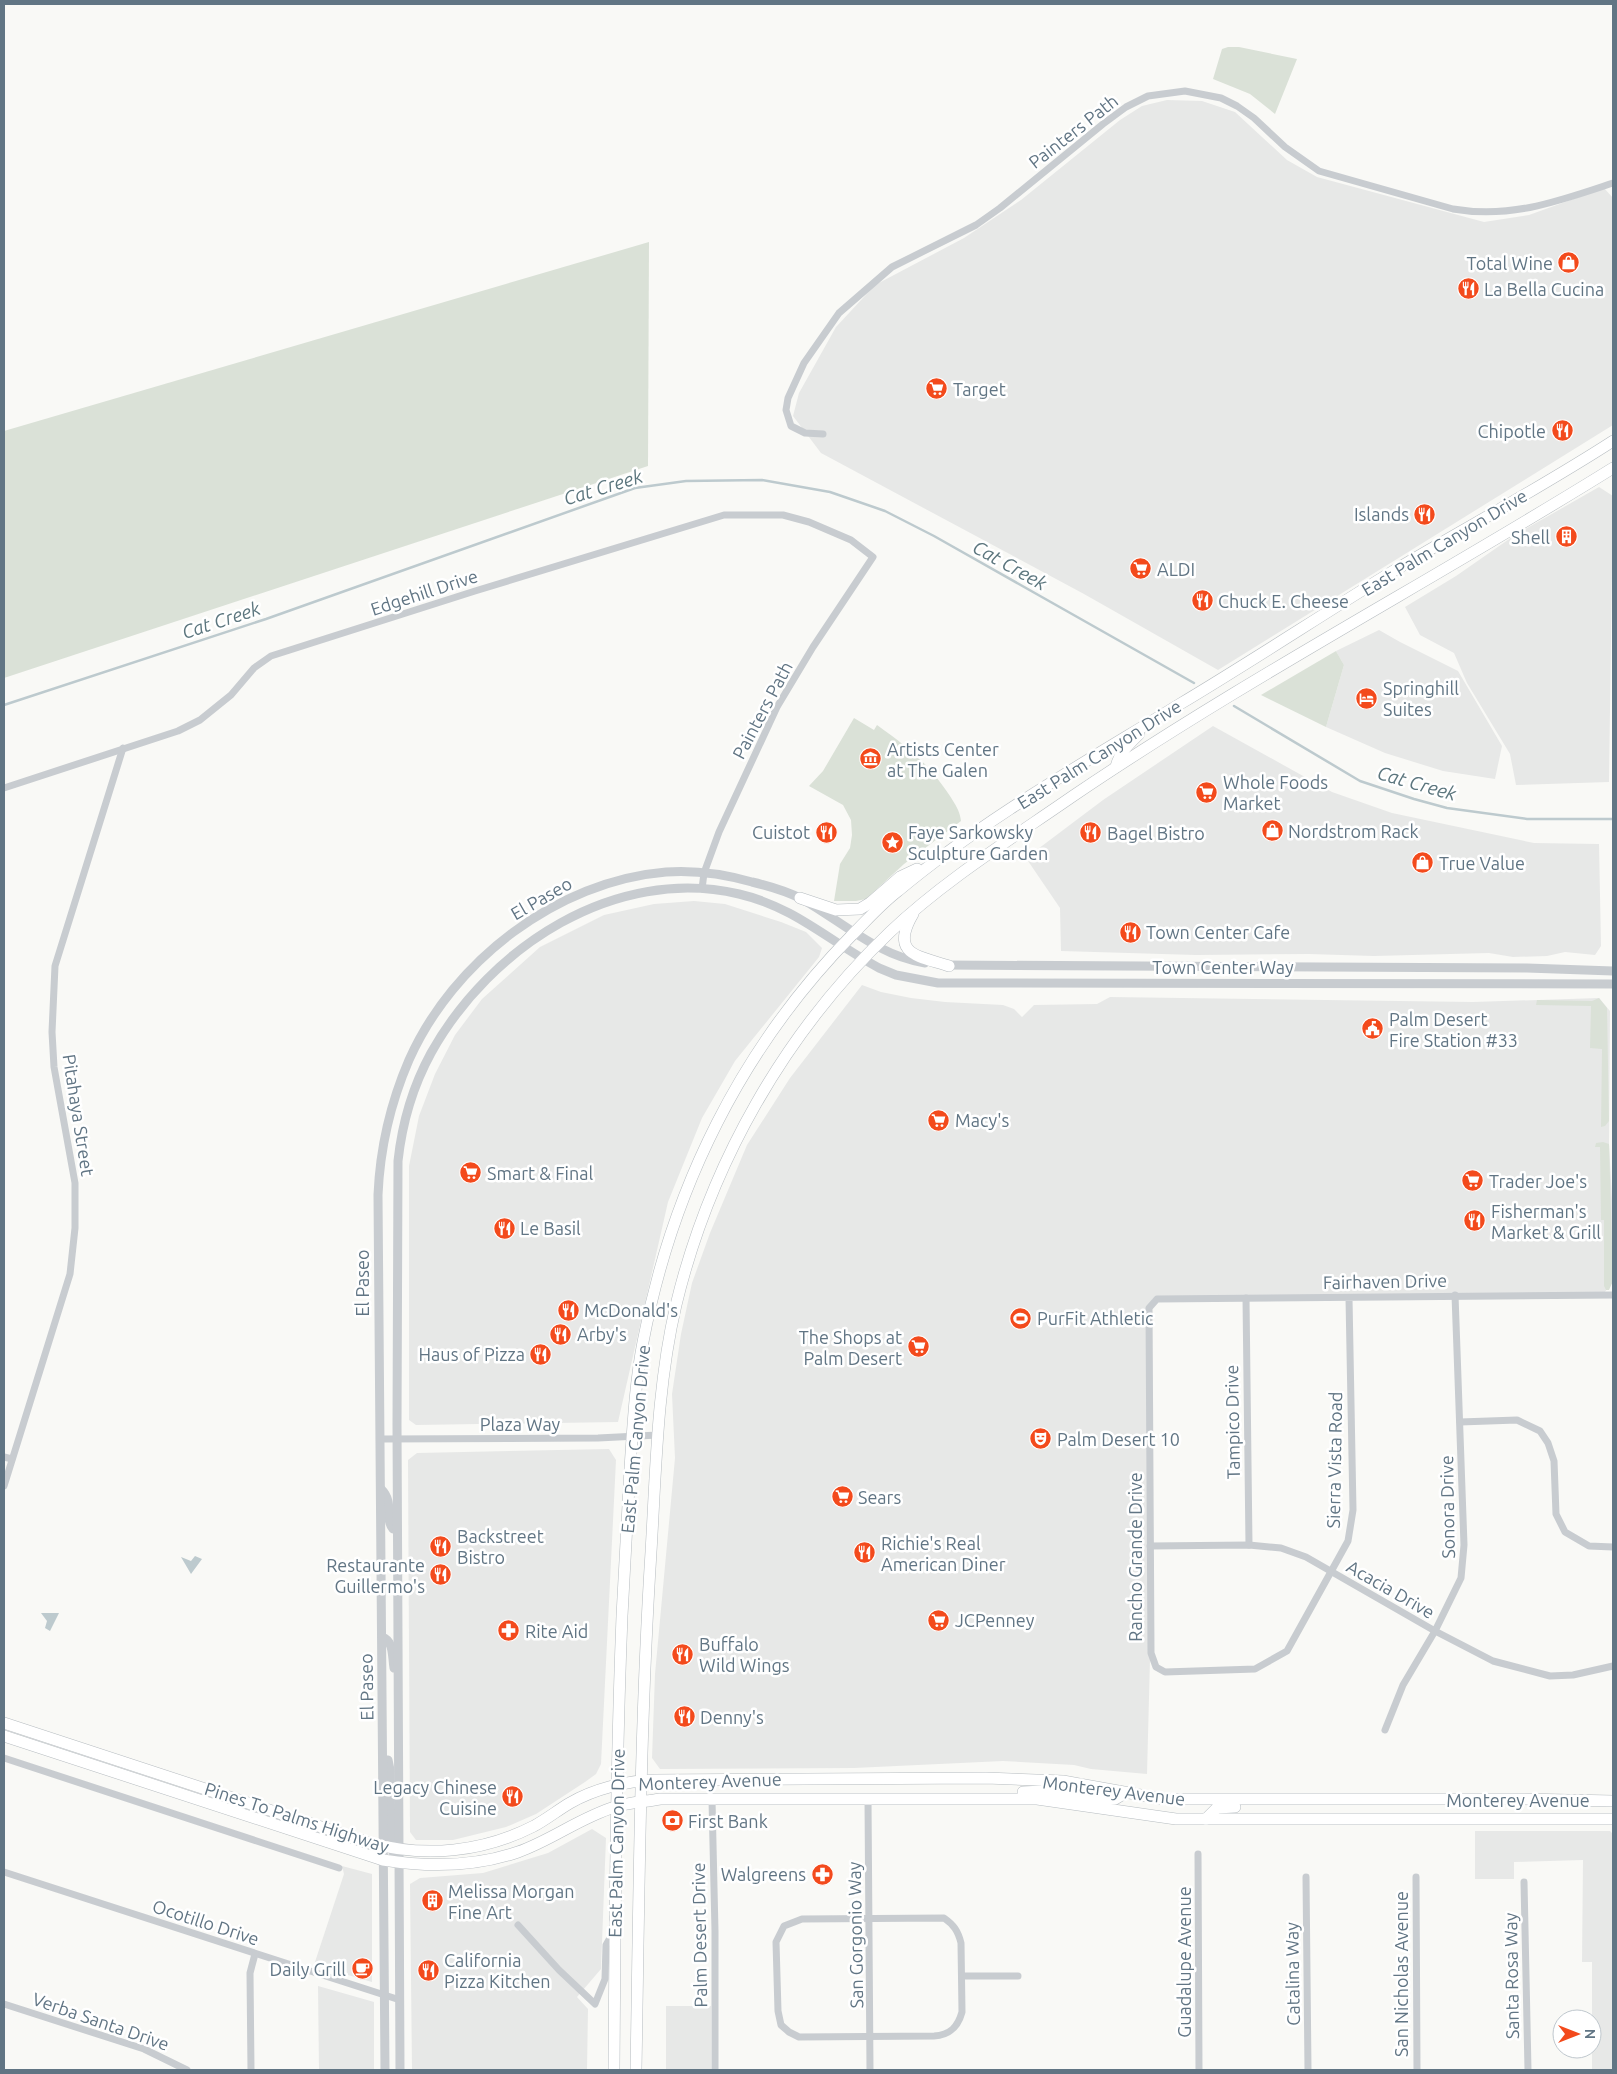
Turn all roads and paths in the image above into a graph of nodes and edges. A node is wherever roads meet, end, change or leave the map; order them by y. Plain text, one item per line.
1 (1613, 183) edge
2 (823, 434) dead end
3 (1613, 441) edge
4 (1613, 468) edge
5 (873, 557) joint
6 (1153, 721) junction
7 (123, 748) junction
8 (1116, 768) junction
9 (4, 788) edge
10 (937, 860) junction
11 (704, 873) junction
12 (702, 889) junction
13 (800, 898) junction
14 (916, 909) junction
15 (854, 933) junction
16 (842, 946) junction
17 (877, 946) junction
18 (864, 960) junction
19 (950, 966) junction
20 (1613, 971) edge
21 (1613, 984) edge
22 (1455, 1295) junction
23 (1613, 1295) edge
24 (1246, 1298) junction
25 (1349, 1298) junction
26 (1157, 1299) joint
27 (1460, 1422) junction
28 (658, 1435) junction
29 (632, 1438) junction
30 (381, 1439) junction
31 (397, 1439) junction
32 (4, 1456) edge
33 (12, 1459) junction
34 (4, 1486) edge
35 (381, 1488) junction
36 (397, 1529) junction
37 (1249, 1545) junction
38 (1150, 1546) junction
39 (1613, 1547) edge
40 (1330, 1571) junction
41 (1435, 1631) junction
42 (382, 1637) junction
43 (1613, 1666) edge
44 (1156, 1667) joint
45 (398, 1697) junction
46 (383, 1714) junction
47 (4, 1723) edge
48 (1385, 1730) dead end
49 (4, 1736) edge
50 (4, 1758) edge
51 (640, 1781) junction
52 (616, 1786) junction
53 (1125, 1793) junction
54 (1000, 1798) junction
55 (1252, 1799) junction
56 (712, 1800) junction
57 (868, 1800) junction
58 (1613, 1801) edge
59 (640, 1802) junction
60 (616, 1806) junction
61 (1206, 1819) junction
62 (1613, 1820) edge
63 (391, 1848) junction
64 (1198, 1854) dead end
65 (383, 1860) junction
66 (398, 1862) junction
67 (339, 1868) dead end
68 (4, 1872) edge
69 (1306, 1877) dead end
70 (1416, 1877) dead end
71 (1524, 1882) dead end
72 (870, 1918) junction
73 (518, 1925) dead end
74 (615, 1929) junction
75 (255, 1954) junction
76 (962, 1976) junction
77 (1018, 1976) dead end
78 (384, 1995) junction
79 (400, 2000) junction
80 (4, 2004) edge
81 (870, 2036) junction
82 (187, 2070) edge
83 (251, 2070) edge
84 (385, 2070) edge
85 (400, 2070) edge
86 (614, 2070) edge
87 (636, 2070) edge
88 (715, 2070) edge
89 (870, 2070) edge
90 (1199, 2070) edge
91 (1308, 2070) edge
92 (1417, 2070) edge
93 (1528, 2070) edge

1 - 2 street, Painters Path
3 - 6 main road, East Palm Canyon Drive
4 - 8 main road, East Palm Canyon Drive
5 - 7 street, Edgehill Drive
5 - 11 street, Painters Path
6 - 8 main road
6 - 10 main road, East Palm Canyon Drive
7 - 9 street, Edgehill Drive
7 - 33 street, Pitahaya Street
8 - 14 main road, East Palm Canyon Drive
10 - 13 main road
10 - 15 main road, East Palm Canyon Drive
11 - 12 street, Painters Path
11 - 13 street, El Paseo
11 - 30 street, El Paseo
12 - 16 street, El Paseo
12 - 31 street, El Paseo
13 - 15 street, El Paseo
14 - 17 main road, East Palm Canyon Drive
14 - 19 main road
15 - 16 main road, East Palm Canyon Drive
15 - 17 street, El Paseo
16 - 18 street, Town Center Way
16 - 29 main road, East Palm Canyon Drive
17 - 18 main road, East Palm Canyon Drive
17 - 19 street, Town Center Way
18 - 21 street, Town Center Way
18 - 28 main road, East Palm Canyon Drive
19 - 20 street, Town Center Way
22 - 23 street, Fairhaven Drive
22 - 25 street, Fairhaven Drive
22 - 27 street, Sonora Drive
24 - 25 street, Fairhaven Drive
24 - 26 street, Fairhaven Drive
24 - 37 street, Tampico Drive
25 - 40 street, Sierra Vista Road
26 - 38 street, Rancho Grande Drive
27 - 39 street
27 - 41 street, Sonora Drive
28 - 29 street, Plaza Way
28 - 51 main road, East Palm Canyon Drive
29 - 31 street, Plaza Way
29 - 52 main road, East Palm Canyon Drive
30 - 31 street, Plaza Way
30 - 35 street, El Paseo
31 - 36 street, El Paseo
32 - 33 street
33 - 34 street, Pitahaya Street
35 - 36 street
35 - 42 street, El Paseo
36 - 45 street, El Paseo
37 - 38 street, Acacia Drive
37 - 40 street, Acacia Drive
38 - 44 street, Rancho Grande Drive
40 - 41 street, Acacia Drive
40 - 44 street, Sierra Vista Road
41 - 43 street, Acacia Drive
41 - 48 street, Sonora Drive
42 - 45 street
42 - 46 street, El Paseo
45 - 46 street
45 - 63 street, El Paseo
46 - 63 street, El Paseo
47 - 63 main road, Pines To Palms Highway
49 - 65 main road, Pines To Palms Highway
50 - 67 street
51 - 52 main road, Monterey Avenue
51 - 53 main road, Monterey Avenue
51 - 59 main road, East Palm Canyon Drive
52 - 60 main road, East Palm Canyon Drive
52 - 63 main road, Pines To Palms Highway
53 - 54 main road
53 - 55 main road, Monterey Avenue
54 - 57 main road, Monterey Avenue
54 - 61 main road, Monterey Avenue
55 - 58 main road, Monterey Avenue
55 - 61 main road
56 - 57 main road, Monterey Avenue
56 - 59 main road, Monterey Avenue
56 - 88 street, Palm Desert Drive
57 - 72 street, San Gorgonio Way
59 - 60 main road, Monterey Avenue
59 - 87 main road, East Palm Canyon Drive
60 - 66 main road, Pines To Palms Highway
60 - 74 main road, East Palm Canyon Drive
61 - 62 main road, Monterey Avenue
63 - 65 street, El Paseo
63 - 66 street
64 - 90 street, Guadalupe Avenue
65 - 66 main road, Pines To Palms Highway
65 - 78 street, El Paseo
66 - 79 street
68 - 75 street, Ocotillo Drive
69 - 91 street, Catalina Way
70 - 92 street, San Nicholas Avenue
71 - 93 street, Santa Rosa Way
72 - 76 street
72 - 81 street, San Gorgonio Way
72 - 81 street
73 - 74 street
74 - 86 main road, East Palm Canyon Drive
75 - 78 street, Ocotillo Drive
75 - 83 street
76 - 77 street
76 - 81 street
78 - 79 street, Ocotillo Drive
78 - 84 street, El Paseo
79 - 85 street
80 - 82 street, Verba Santa Drive
81 - 89 street, San Gorgonio Way

